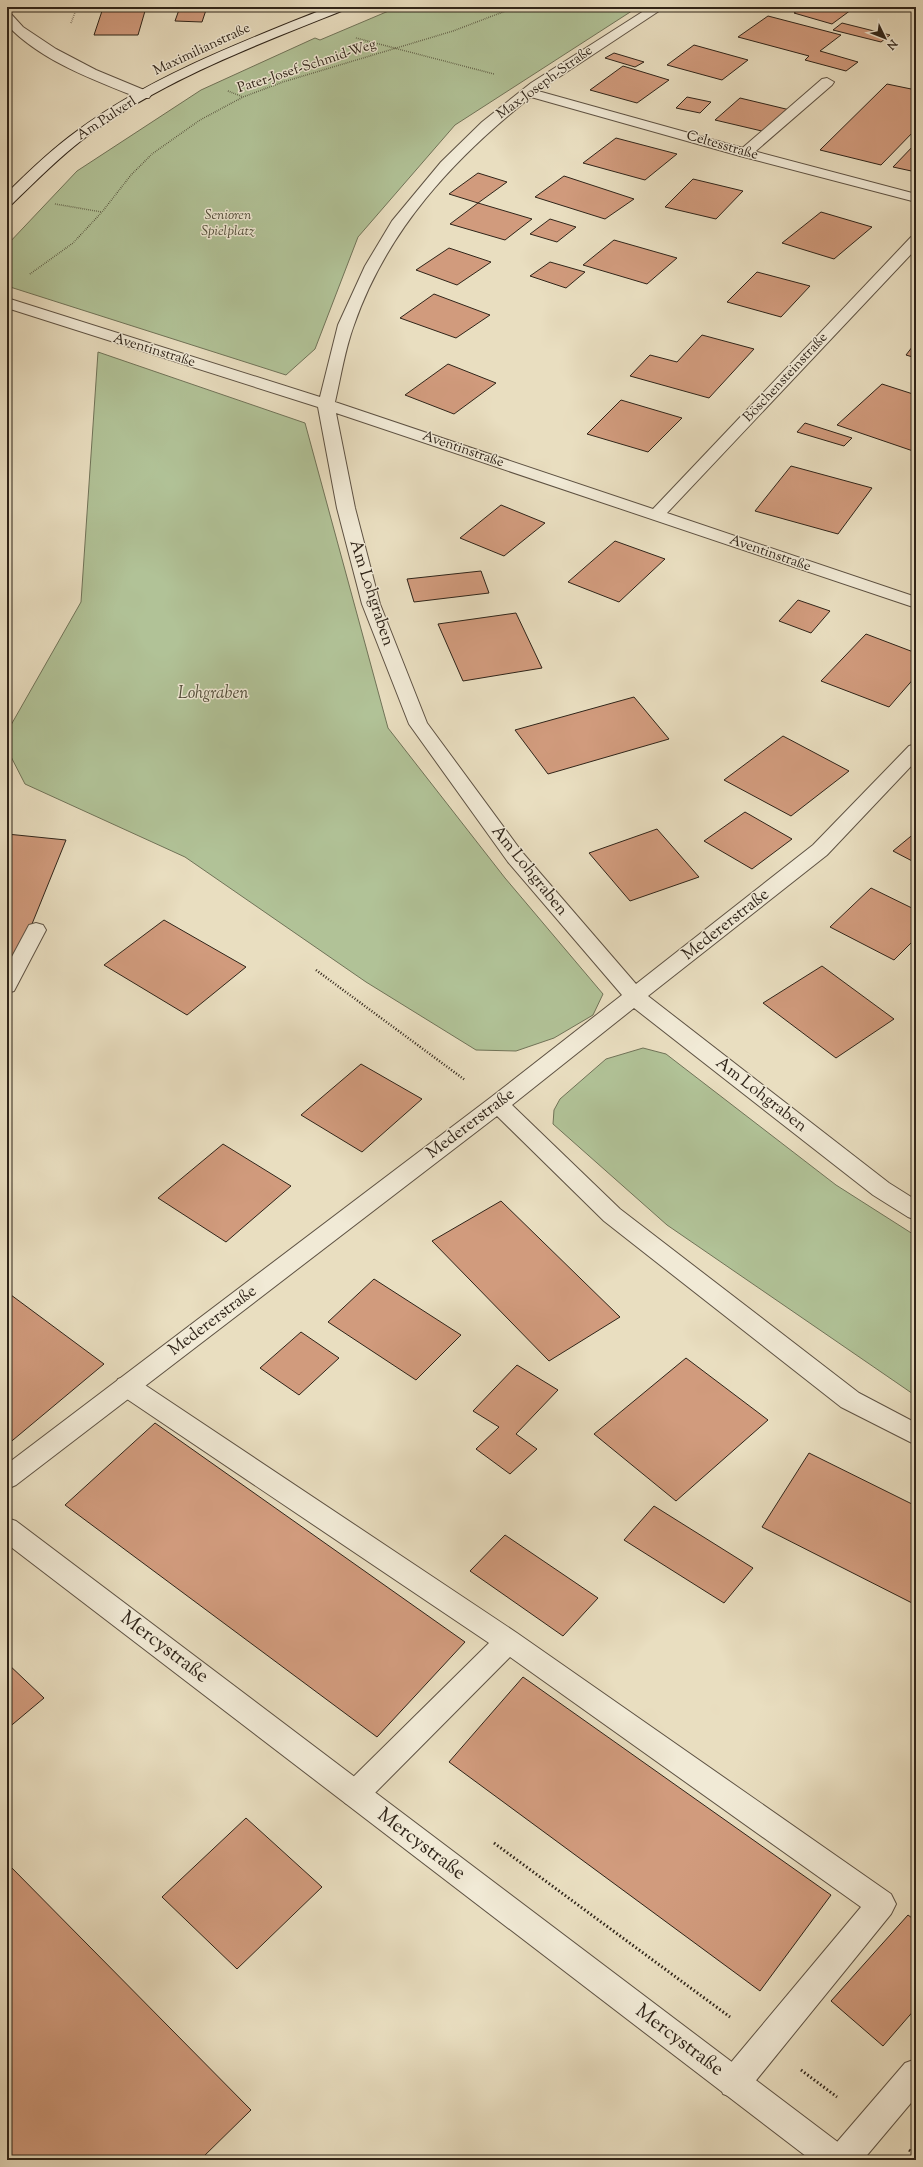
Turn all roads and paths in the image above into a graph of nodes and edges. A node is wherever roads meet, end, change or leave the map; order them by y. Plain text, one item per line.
1 (340, 7) edge
2 (516, 7) edge
3 (659, 7) edge
4 (7, 18) edge
5 (352, 37) dead end
6 (396, 48) junction
7 (827, 82) dead end
8 (532, 89) junction
9 (144, 95) junction
10 (745, 153) junction
11 (916, 198) edge
12 (7, 201) edge
13 (916, 240) edge
14 (26, 276) dead end
15 (7, 303) edge
16 (326, 404) junction
17 (656, 515) junction
18 (916, 603) edge
19 (916, 750) edge
20 (36, 930) dead end
21 (316, 970) dead end
22 (7, 986) edge
23 (635, 997) junction
24 (498, 1104) junction
25 (916, 1211) edge
26 (127, 1386) junction
27 (916, 1435) edge
28 (7, 1478) edge
29 (7, 1529) edge
30 (508, 1641) junction
31 (355, 1794) junction
32 (916, 2074) edge
33 (734, 2083) junction
34 (836, 2160) edge
35 (842, 2160) edge

1 - 9 street, Maximilianstraße
2 - 6 path, Pater-Josef-Schmid-Weg
3 - 8 street, Max-Joseph-Straße
4 - 9 street, Am Pulverl
5 - 6 path
6 - 8 path
6 - 14 path, Pater-Josef-Schmid-Weg
7 - 10 street
8 - 10 street, Celtesstraße
8 - 16 street, Max-Joseph-Straße
9 - 12 street, Am Pulverl
10 - 11 street, Celtesstraße
13 - 17 street, Böschensteinstraße
15 - 16 street, Aventinstraße
16 - 17 street, Aventinstraße
16 - 23 street, Am Lohgraben
17 - 18 street, Aventinstraße
19 - 23 street, Medererstraße
20 - 22 street
21 - 24 path
23 - 24 street, Medererstraße
23 - 25 street, Am Lohgraben
24 - 26 street, Medererstraße
24 - 27 street
26 - 28 street, Medererstraße
26 - 30 street
29 - 31 street, Mercystraße
30 - 31 street
30 - 33 street
31 - 33 street, Mercystraße
32 - 35 street
33 - 34 street, Mercystraße

